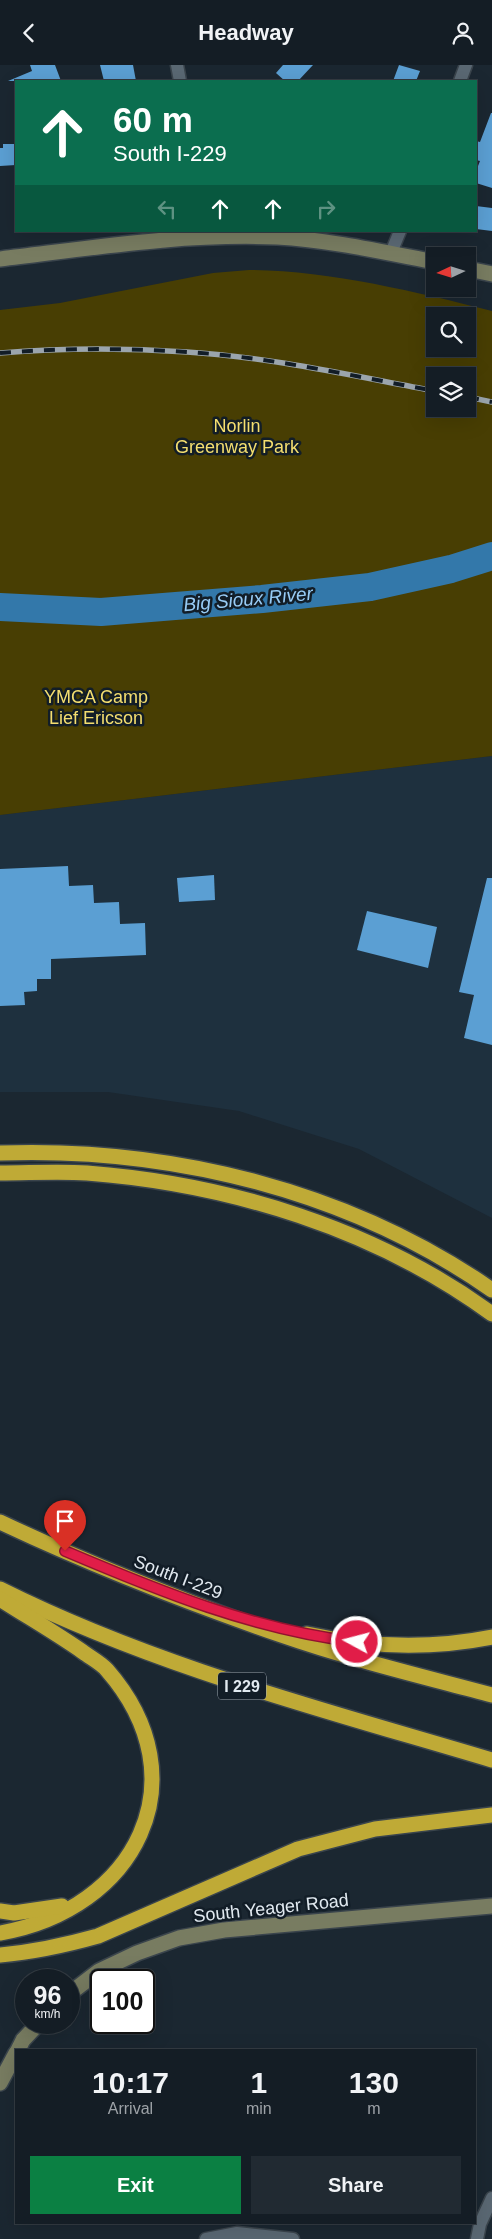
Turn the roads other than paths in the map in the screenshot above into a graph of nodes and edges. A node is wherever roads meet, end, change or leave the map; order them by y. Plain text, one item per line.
1 (178, 65) edge
2 (466, 65) edge
3 (180, 80) edge
4 (460, 80) edge
5 (400, 232) edge
6 (185, 235) edge
7 (391, 253) junction
8 (0, 259) edge
9 (426, 261) edge
10 (476, 271) edge
11 (492, 274) edge
12 (0, 1153) edge
13 (0, 1173) edge
14 (492, 1290) edge
15 (492, 1314) edge
16 (0, 1522) edge
17 (0, 1589) edge
18 (0, 1599) edge
19 (211, 1610) junction
20 (492, 1637) edge
21 (492, 1695) edge
22 (492, 1760) edge
23 (492, 1815) edge
24 (85, 1899) junction
25 (492, 1906) edge
26 (0, 1911) edge
27 (0, 1933) edge
28 (0, 1955) edge
29 (80, 1985) edge
30 (29, 2034) edge
31 (18, 2049) edge
32 (15, 2055) edge
33 (0, 2083) edge
34 (492, 2198) edge
35 (206, 2239) edge
36 (293, 2239) edge
37 (477, 2239) edge

1 - 3 street
2 - 4 street
5 - 7 street
6 - 7 street
6 - 8 street
7 - 9 street
10 - 11 street
12 - 14 highway
13 - 15 highway
16 - 19 highway, South I-229
17 - 22 highway, I 229
18 - 24 highway
19 - 20 highway
19 - 21 highway, South I-229
23 - 28 highway
24 - 26 highway
24 - 27 highway
25 - 29 street, South Yeager Road
30 - 31 street
32 - 33 street
34 - 37 street
35 - 36 street

